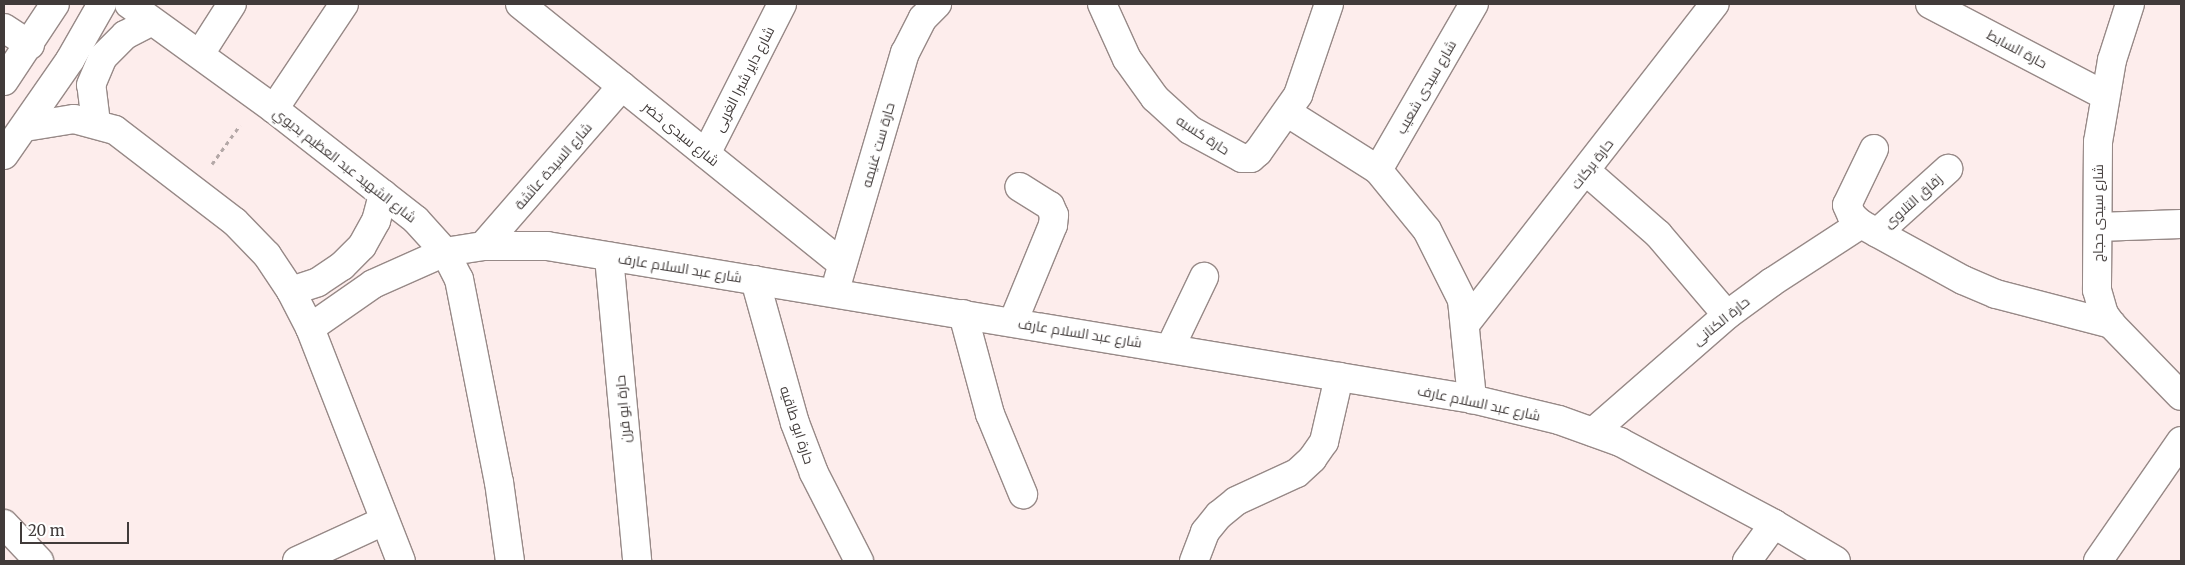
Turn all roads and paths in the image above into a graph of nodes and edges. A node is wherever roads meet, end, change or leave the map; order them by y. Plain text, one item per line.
1 (55, 4) edge
2 (102, 4) edge
3 (129, 4) edge
4 (232, 4) edge
5 (344, 4) edge
6 (520, 4) edge
7 (782, 4) edge
8 (1102, 4) edge
9 (1329, 4) edge
10 (1474, 4) edge
11 (1715, 4) edge
12 (1930, 4) edge
13 (2130, 4) edge
14 (924, 9) edge
15 (152, 21) junction
16 (4, 28) edge
17 (30, 45) junction
18 (200, 54) junction
19 (4, 81) edge
20 (622, 86) junction
21 (2104, 95) junction
22 (267, 104) junction
23 (1288, 113) junction
24 (96, 122) junction
25 (25, 128) junction
26 (1874, 149) dead end
27 (706, 154) junction
28 (4, 155) edge
29 (1948, 169) dead end
30 (1378, 170) junction
31 (1586, 171) junction
32 (1020, 187) dead end
33 (193, 190) junction
34 (383, 194) junction
35 (2181, 224) edge
36 (2098, 227) junction
37 (1869, 229) junction
38 (484, 246) junction
39 (445, 252) junction
40 (609, 257) junction
41 (842, 264) junction
42 (1204, 277) dead end
43 (755, 280) junction
44 (291, 290) junction
45 (834, 294) junction
46 (963, 314) junction
47 (1727, 315) junction
48 (1013, 322) junction
49 (1467, 322) junction
50 (2111, 324) junction
51 (310, 328) junction
52 (1170, 348) junction
53 (1339, 377) junction
54 (2181, 396) edge
55 (1472, 399) junction
56 (1593, 432) junction
57 (2181, 441) edge
58 (1023, 494) dead end
59 (384, 521) junction
60 (4, 524) edge
61 (1774, 524) junction
62 (39, 561) edge
63 (297, 561) edge
64 (401, 561) edge
65 (510, 561) edge
66 (637, 561) edge
67 (859, 561) edge
68 (1194, 561) edge
69 (1747, 561) edge
70 (1836, 561) edge
71 (2098, 561) edge

1 - 17 street
2 - 25 street
3 - 15 street, شارع الشهيد عبد العظيم بديوي
4 - 18 street
5 - 22 street
6 - 20 street, شارع سيدى خضر
7 - 27 street, شارع داير شبرا الغربى
8 - 23 street, حارة كسبه
9 - 23 street, حارة كسبه
10 - 30 street, شارع سيدى شعيب
11 - 31 street, حارة بركات
12 - 21 street, حارة السابط
13 - 21 street, شارع سيدى حجاج
14 - 41 street, حارة ست غنيمه
15 - 18 street, شارع الشهيد عبد العظيم بديوي
15 - 24 street
16 - 17 street
17 - 19 street
18 - 22 street, شارع الشهيد عبد العظيم بديوي
20 - 27 street, شارع سيدى خضر
20 - 38 street, شارع السيدة عائشة
21 - 36 street, شارع سيدى حجاج
22 - 33 path
22 - 34 street, شارع الشهيد عبد العظيم بديوي
23 - 30 street
24 - 25 street
24 - 33 street
25 - 28 street
26 - 37 street
27 - 41 street, شارع سيدى خضر
29 - 37 street, زقاق التلاوى
30 - 49 street
31 - 47 street
31 - 49 street, حارة بركات
32 - 48 street
33 - 44 street
34 - 39 street, شارع الشهيد عبد العظيم بديوي
34 - 44 street
35 - 36 street
36 - 50 street, شارع سيدى حجاج
37 - 47 street, حارة الكنانى
37 - 50 street
38 - 39 street, شارع عبد السلام عارف
38 - 40 street, شارع عبد السلام عارف
39 - 51 street, شارع عبد السلام عارف
39 - 65 street, شارع الشهيد عبد العظيم بديوي
40 - 43 street, شارع عبد السلام عارف
40 - 66 street, حارة ابو قرن
41 - 45 street, حارة ست غنيمه
42 - 52 street
43 - 45 street, شارع عبد السلام عارف
43 - 67 street, حارة ابو طاقيه
44 - 51 street
45 - 46 street, شارع عبد السلام عارف
46 - 48 street, شارع عبد السلام عارف
46 - 58 street
47 - 56 street, حارة الكنانى
48 - 52 street, شارع عبد السلام عارف
49 - 55 street
50 - 54 street, شارع سيدى حجاج
51 - 59 street
52 - 53 street, شارع عبد السلام عارف
53 - 55 street, شارع عبد السلام عارف
53 - 68 street
55 - 56 street, شارع عبد السلام عارف
56 - 61 street, شارع عبد السلام عارف
57 - 71 street
59 - 63 street
59 - 64 street
60 - 62 street
61 - 69 street
61 - 70 street, شارع عبد السلام عارف

